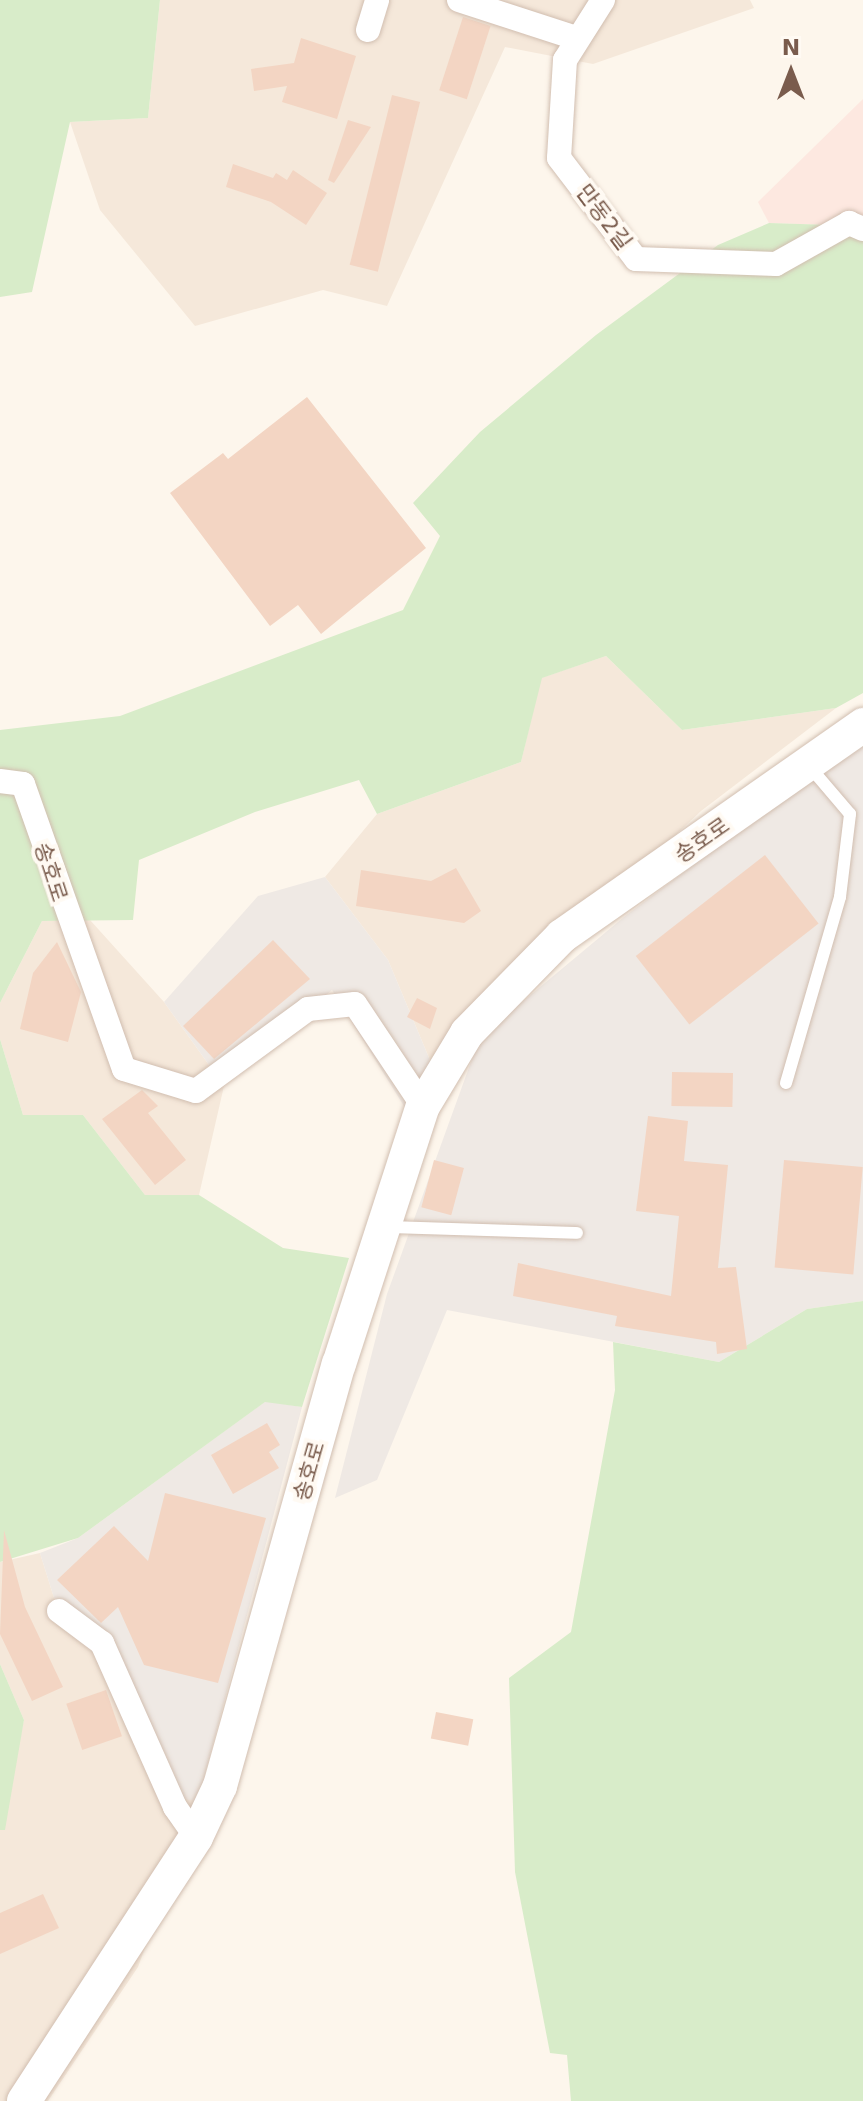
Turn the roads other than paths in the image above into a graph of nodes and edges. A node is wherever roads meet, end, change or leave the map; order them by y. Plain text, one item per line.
1 (377, 0) edge
2 (459, 0) edge
3 (603, 0) edge
4 (368, 30) dead end
5 (576, 38) junction
6 (863, 229) edge
7 (863, 725) edge
8 (808, 765) junction
9 (0, 781) edge
10 (786, 1083) dead end
11 (423, 1106) junction
12 (388, 1227) junction
13 (577, 1233) dead end
14 (59, 1611) dead end
15 (196, 1837) junction
16 (24, 2101) edge

1 - 4 street
2 - 5 street
3 - 5 street, 만동2길
5 - 6 street, 만동2길
7 - 8 main road, 송호로
8 - 10 lane
8 - 11 main road, 송호로
9 - 11 street, 송호로
11 - 12 main road, 송호로
12 - 13 lane
12 - 15 main road, 송호로
14 - 15 street
15 - 16 main road, 송호로

